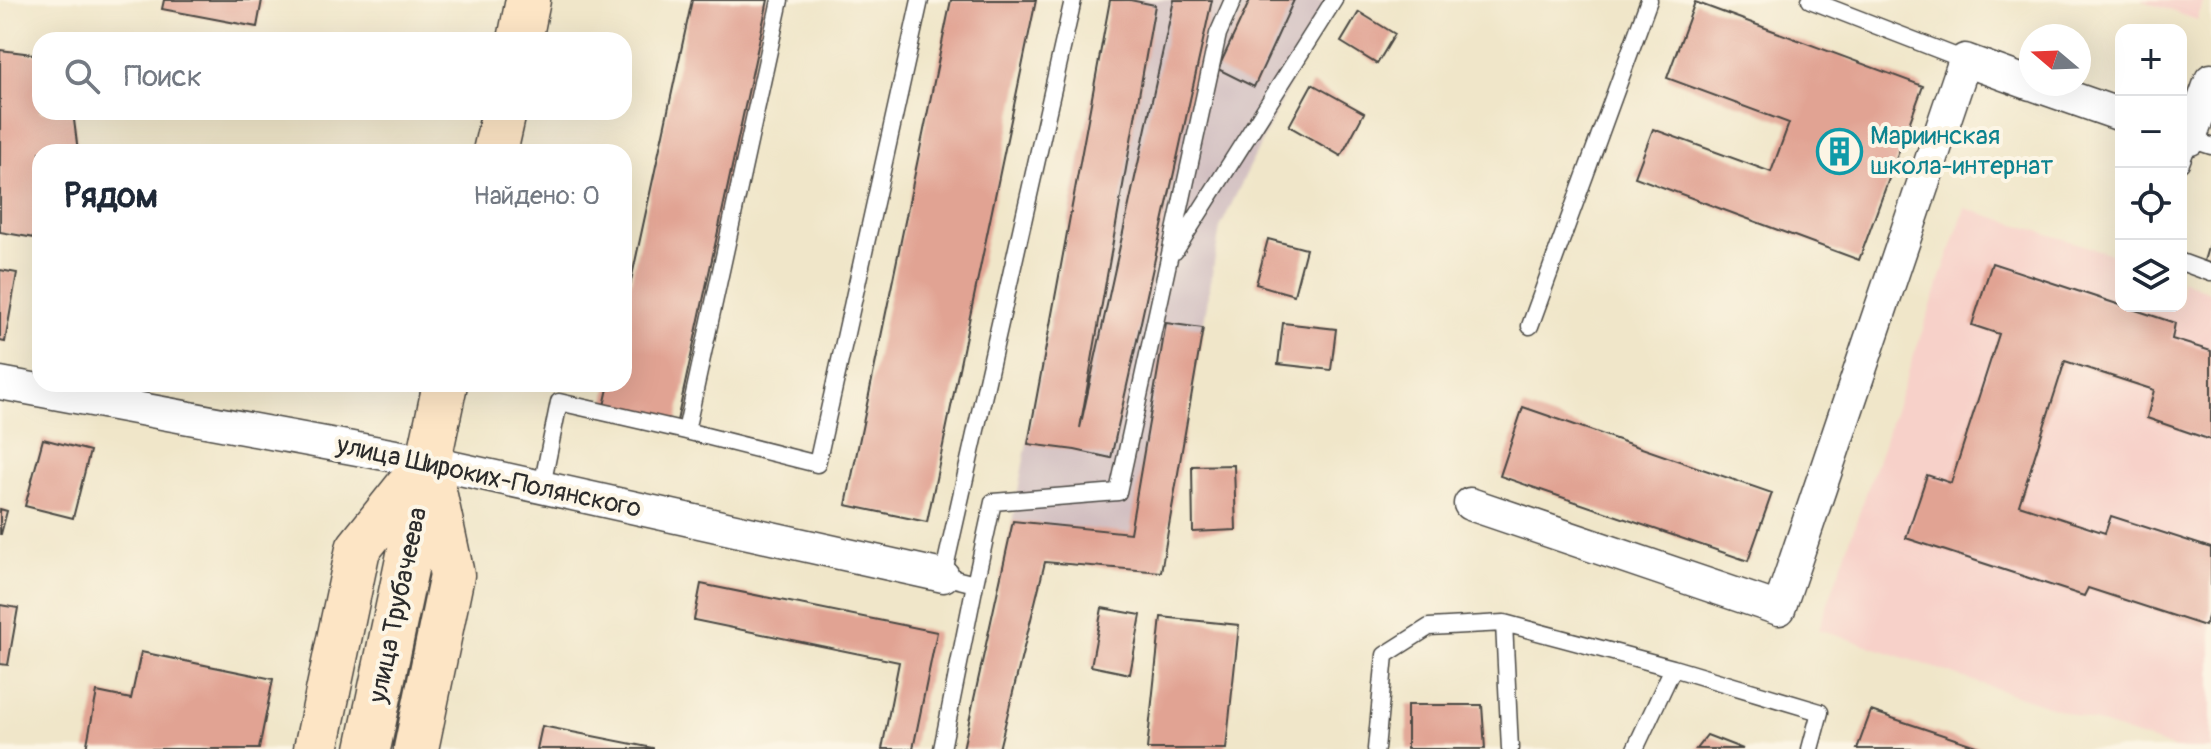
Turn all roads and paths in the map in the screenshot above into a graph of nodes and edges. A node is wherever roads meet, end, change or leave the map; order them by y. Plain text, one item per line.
1 (528, 0) edge
2 (780, 0) edge
3 (920, 0) edge
4 (1073, 0) edge
5 (1233, 0) edge
6 (1334, 0) edge
7 (1649, 0) edge
8 (1810, 0) edge
9 (522, 32) edge
10 (1965, 60) junction
11 (2019, 79) edge
12 (2211, 80) edge
13 (2066, 96) edge
14 (2115, 113) edge
15 (502, 120) edge
16 (497, 144) edge
17 (2191, 146) edge
18 (1168, 262) junction
19 (2187, 264) edge
20 (2211, 273) edge
21 (1530, 326) dead end
22 (0, 383) edge
23 (32, 389) edge
24 (49, 392) edge
25 (443, 392) edge
26 (686, 431) junction
27 (428, 462) junction
28 (542, 486) junction
29 (1470, 504) dead end
30 (943, 576) junction
31 (975, 584) junction
32 (1504, 623) junction
33 (1673, 668) junction
34 (316, 749) edge
35 (368, 749) edge
36 (416, 749) edge
37 (942, 749) edge
38 (1376, 749) edge
39 (1510, 749) edge
40 (1635, 749) edge
41 (1810, 749) edge

1 - 9 main road
2 - 26 lane
3 - 26 lane
4 - 30 lane
5 - 18 lane
6 - 18 lane
7 - 21 lane
8 - 10 lane
10 - 11 street
10 - 29 street
12 - 17 street
13 - 14 street
15 - 16 main road
18 - 31 lane
19 - 20 lane
22 - 23 street, улица Широких-Полянского
24 - 27 street, улица Широких-Полянского
25 - 27 main road, улица Трубачеева
26 - 28 lane
27 - 28 street, улица Широких-Полянского
27 - 34 main road, улица Трубачеева
27 - 35 main road, улица Трубачеева
27 - 36 main road, улица Трубачеева
28 - 30 street, улица Широких-Полянского
30 - 31 lane, улица Широких-Полянского
31 - 37 lane
32 - 33 lane
32 - 38 lane
32 - 39 lane
33 - 40 lane
33 - 41 lane

